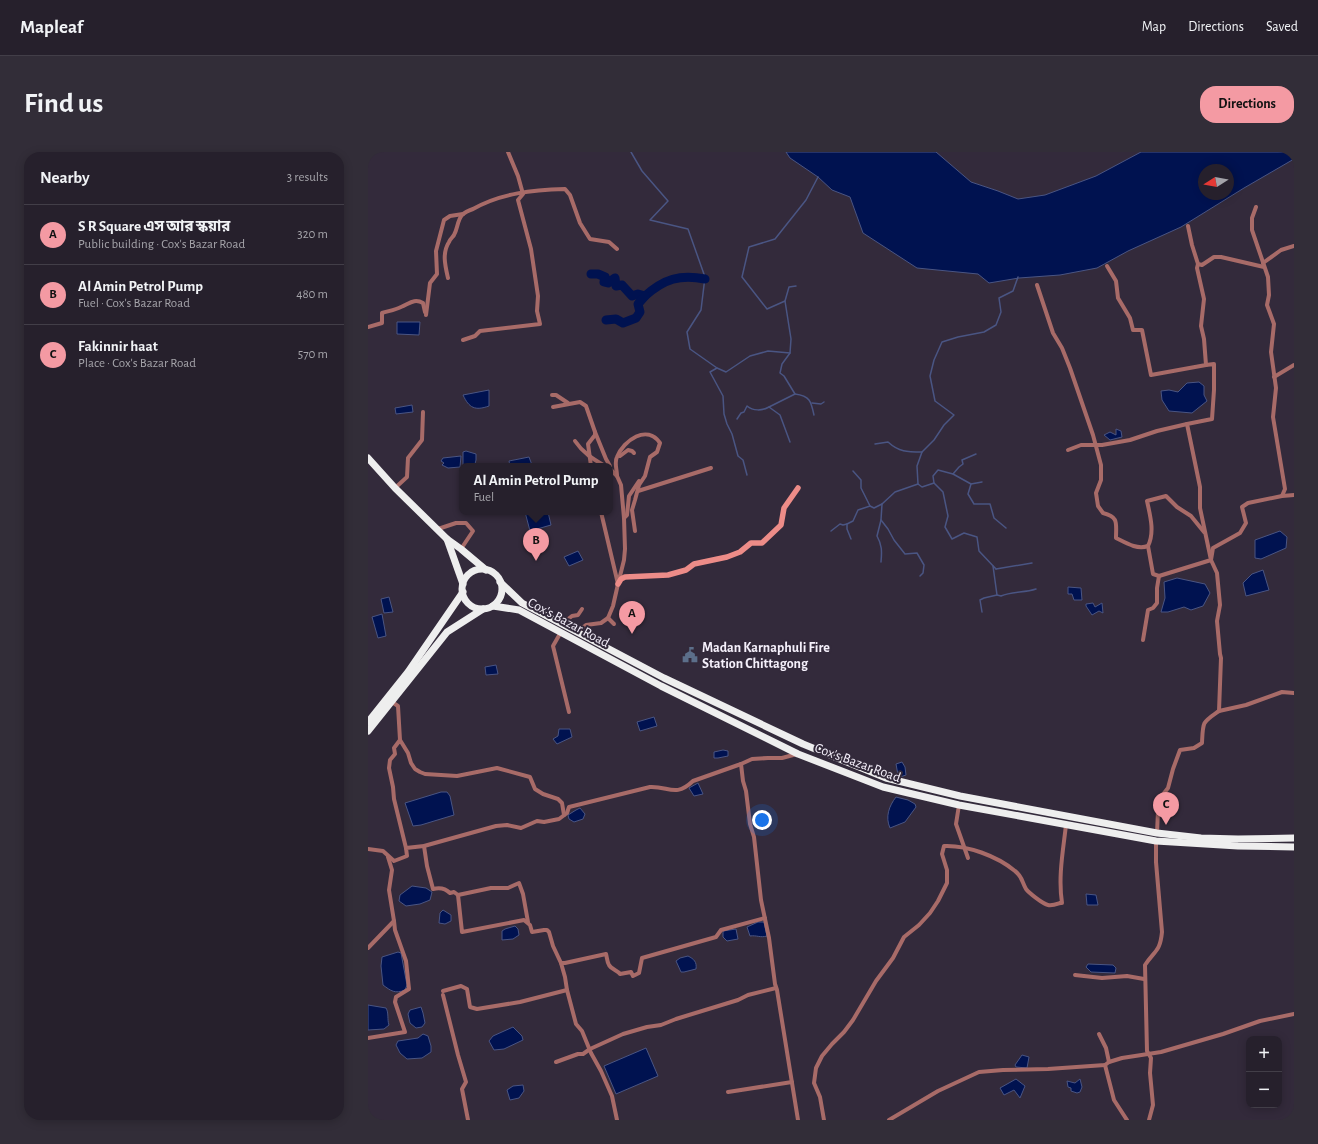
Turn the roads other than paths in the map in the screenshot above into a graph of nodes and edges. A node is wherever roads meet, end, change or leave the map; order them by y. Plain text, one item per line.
1 (508, 152) edge
2 (522, 192) junction
3 (1256, 207) dead end
4 (463, 214) junction
5 (1188, 226) dead end
6 (1294, 246) edge
7 (617, 249) dead end
8 (1198, 264) junction
9 (1263, 265) junction
10 (1107, 266) dead end
11 (448, 278) dead end
12 (1037, 285) dead end
13 (368, 327) edge
14 (463, 340) dead end
15 (1206, 365) junction
16 (1294, 365) edge
17 (1274, 377) junction
18 (552, 395) dead end
19 (568, 404) junction
20 (553, 407) dead end
21 (424, 412) dead end
22 (1187, 424) junction
23 (595, 432) junction
24 (575, 441) dead end
25 (1096, 445) junction
26 (1068, 450) dead end
27 (634, 453) dead end
28 (589, 457) junction
29 (368, 458) edge
30 (616, 459) junction
31 (649, 461) junction
32 (590, 463) edge
33 (600, 463) edge
34 (608, 463) edge
35 (711, 468) dead end
36 (613, 471) edge
37 (617, 476) junction
38 (396, 488) junction
39 (798, 488) dead end
40 (638, 491) junction
41 (1294, 495) edge
42 (1282, 496) junction
43 (602, 515) edge
44 (624, 518) junction
45 (438, 529) junction
46 (635, 531) dead end
47 (1204, 532) junction
48 (447, 539) junction
49 (1148, 546) junction
50 (461, 549) junction
51 (1211, 560) junction
52 (486, 570) junction
53 (1159, 576) junction
54 (500, 582) junction
55 (463, 584) junction
56 (618, 584) junction
57 (463, 592) junction
58 (492, 606) junction
59 (483, 609) junction
60 (582, 609) dead end
61 (608, 618) junction
62 (562, 624) junction
63 (614, 624) dead end
64 (562, 632) junction
65 (578, 632) junction
66 (1143, 640) dead end
67 (1294, 693) edge
68 (392, 702) junction
69 (1219, 711) junction
70 (569, 712) dead end
71 (368, 722) edge
72 (368, 732) edge
73 (400, 740) junction
74 (798, 754) junction
75 (741, 764) junction
76 (959, 805) junction
77 (564, 815) junction
78 (1066, 825) junction
79 (1157, 833) junction
80 (1294, 838) edge
81 (1156, 841) junction
82 (424, 846) junction
83 (1294, 846) edge
84 (406, 848) junction
85 (368, 849) edge
86 (966, 849) junction
87 (383, 851) junction
88 (968, 858) dead end
89 (458, 895) junction
90 (765, 918) junction
91 (394, 921) junction
92 (528, 922) junction
93 (368, 948) edge
94 (561, 963) junction
95 (1075, 975) dead end
96 (1144, 979) junction
97 (776, 988) junction
98 (567, 990) junction
99 (1294, 1014) edge
100 (1099, 1034) dead end
101 (368, 1038) edge
102 (590, 1049) junction
103 (1150, 1054) junction
104 (556, 1062) dead end
105 (1109, 1062) junction
106 (1105, 1066) junction
107 (792, 1082) junction
108 (728, 1092) dead end
109 (468, 1120) edge
110 (617, 1120) edge
111 (798, 1120) edge
112 (824, 1120) edge
113 (889, 1120) edge
114 (1127, 1120) edge
115 (1149, 1120) edge

1 - 2 street
2 - 4 street
2 - 7 street
2 - 14 street
3 - 9 street
4 - 11 street
4 - 13 street
5 - 8 street
6 - 9 street
8 - 9 street
8 - 15 street
9 - 17 street
10 - 15 street
12 - 25 street
15 - 22 street
16 - 17 street
17 - 42 street
18 - 19 street
19 - 20 street
19 - 23 street
21 - 38 street
22 - 25 street
22 - 47 street
23 - 28 street
23 - 34 street
24 - 28 street
25 - 26 street
25 - 49 street
27 - 30 street
28 - 32 street
28 - 33 street
29 - 38 highway
30 - 31 street
30 - 37 street
31 - 40 street
31 - 44 street
35 - 40 street
36 - 37 street
37 - 44 street
38 - 45 highway
39 - 56 street
40 - 46 street
41 - 42 street
42 - 51 street
43 - 56 street
44 - 56 street
45 - 48 highway
45 - 50 street
47 - 49 street
47 - 51 street
48 - 50 highway
48 - 55 highway
49 - 53 street
50 - 52 highway
51 - 53 street
51 - 69 street
52 - 54 highway
52 - 55 highway
53 - 66 street
54 - 58 highway
54 - 62 highway, Cox's Bazar Road
55 - 57 highway
56 - 61 street
57 - 59 highway
57 - 71 highway
58 - 59 highway
58 - 64 highway, Cox's Bazar Road
59 - 68 highway
60 - 62 street
61 - 63 street
61 - 65 street
62 - 65 highway, Cox's Bazar Road
64 - 70 street
64 - 74 highway, Cox's Bazar Road
65 - 79 highway, Cox's Bazar Road
67 - 69 street
68 - 72 highway
68 - 73 street
69 - 79 street
73 - 77 street
73 - 84 street
74 - 75 street
74 - 76 highway, Cox's Bazar Road
75 - 77 street
75 - 90 street
76 - 78 highway, Cox's Bazar Road
76 - 86 street
77 - 82 street
78 - 81 highway, Cox's Bazar Road
78 - 86 street
79 - 80 highway, Cox's Bazar Road
81 - 83 highway, Cox's Bazar Road
81 - 96 street
82 - 84 street
82 - 89 street
84 - 87 street
85 - 87 street
86 - 88 street
86 - 112 street
87 - 91 street
89 - 92 street
89 - 92 street
90 - 94 street
90 - 97 street
91 - 93 street
91 - 101 street
92 - 94 street
94 - 98 street
95 - 96 street
96 - 103 street
97 - 102 street
97 - 107 street
98 - 102 street
98 - 109 street
99 - 103 street
100 - 105 street
102 - 104 street
102 - 110 street
103 - 105 street
103 - 115 street
105 - 106 street
106 - 113 street
106 - 114 street
107 - 108 street
107 - 111 street

